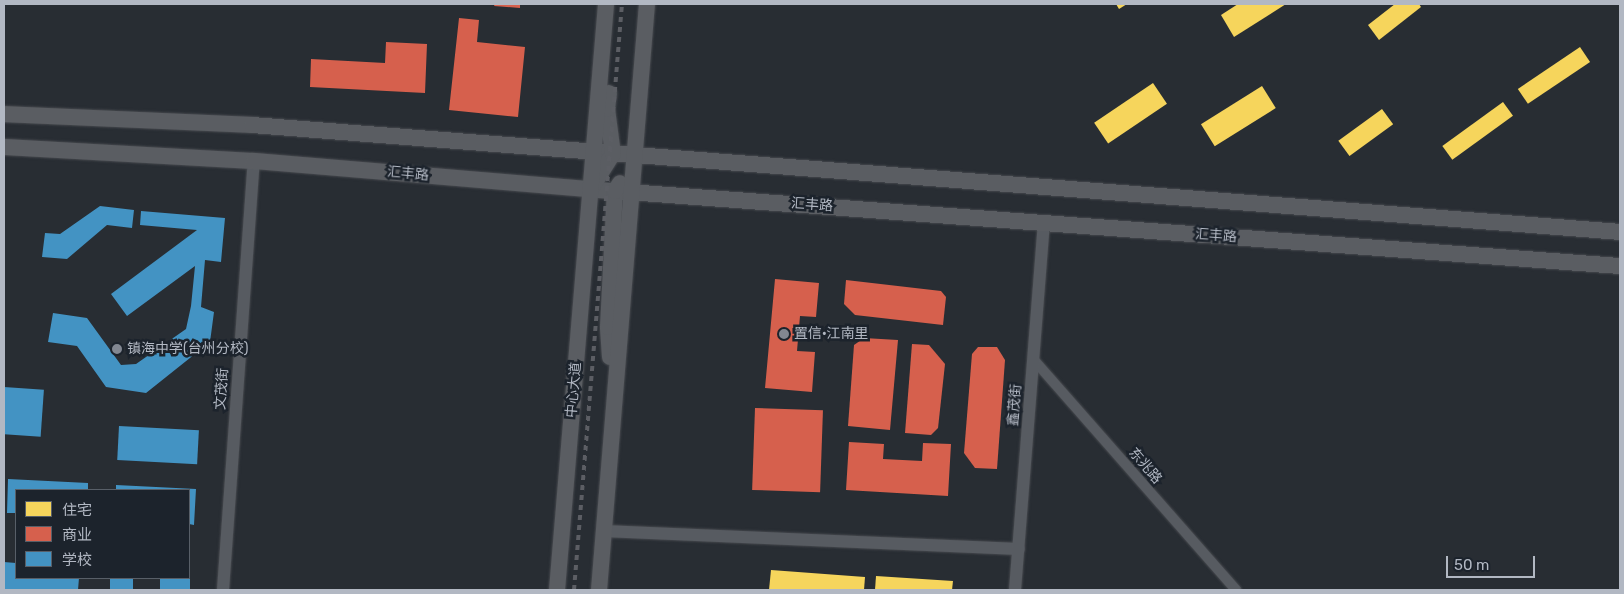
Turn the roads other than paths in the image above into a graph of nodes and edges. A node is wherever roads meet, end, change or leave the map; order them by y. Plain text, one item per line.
1 (606, 4) edge
2 (616, 4) edge
3 (638, 4) edge
4 (647, 4) edge
5 (607, 109) junction
6 (4, 114) edge
7 (637, 129) junction
8 (4, 147) edge
9 (594, 152) junction
10 (613, 154) junction
11 (635, 155) junction
12 (254, 161) junction
13 (590, 189) junction
14 (623, 192) junction
15 (1044, 222) junction
16 (1620, 232) edge
17 (614, 241) junction
18 (586, 242) junction
19 (1620, 266) edge
20 (1034, 360) junction
21 (614, 405) junction
22 (604, 530) junction
23 (1019, 549) junction
24 (223, 590) edge
25 (557, 590) edge
26 (599, 590) edge
27 (1016, 590) edge
28 (1236, 590) edge

1 - 9 main road, 中心大道
2 - 5 main road, 中心大道
3 - 7 main road
4 - 7 main road
5 - 9 main road, 中心大道
5 - 10 main road, 中心大道
6 - 9 main road
7 - 11 main road
8 - 12 main road, 汇丰路
9 - 10 main road
9 - 13 main road, 中心大道
10 - 11 main road
10 - 13 main road, 中心大道
11 - 14 main road
11 - 16 main road
12 - 13 main road, 汇丰路
12 - 24 street, 文茂街
13 - 14 main road, 汇丰路
13 - 18 main road, 中心大道
14 - 15 main road, 汇丰路
14 - 17 main road
14 - 21 main road
15 - 19 main road, 汇丰路
15 - 20 street, 鑫茂街
17 - 18 main road
17 - 21 main road
18 - 25 main road, 中心大道
20 - 23 street, 鑫茂街
20 - 28 street, 东兆路
21 - 22 main road
22 - 23 street
22 - 26 main road
23 - 27 street, 鑫茂街

